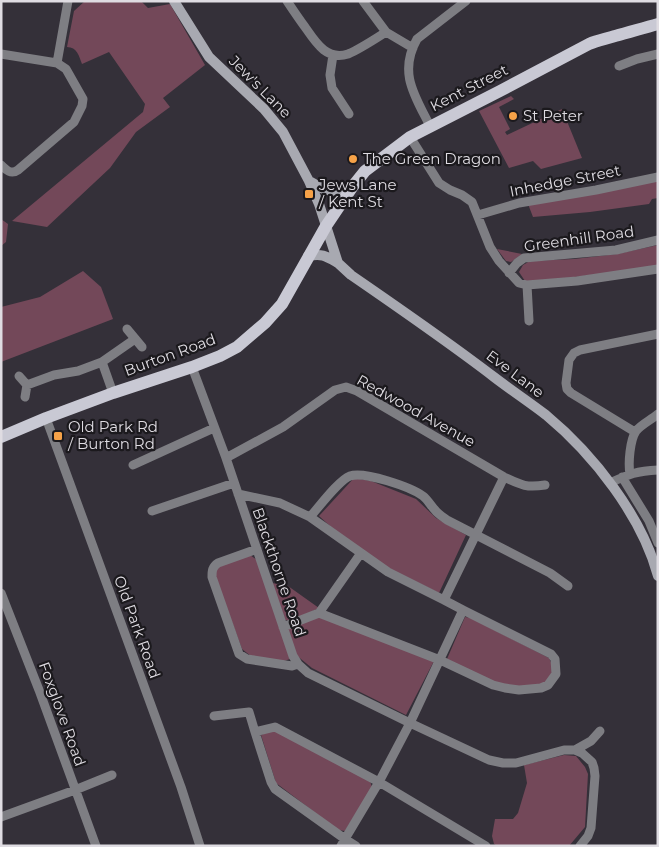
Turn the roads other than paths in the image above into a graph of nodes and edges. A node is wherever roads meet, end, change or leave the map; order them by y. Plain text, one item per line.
1 (68, 1) edge
2 (174, 1) edge
3 (287, 1) edge
4 (363, 1) edge
5 (466, 1) edge
6 (658, 24) edge
7 (386, 32) junction
8 (412, 48) junction
9 (1, 54) edge
10 (658, 54) edge
11 (333, 55) junction
12 (58, 63) junction
13 (619, 66) dead end
14 (350, 114) dead end
15 (430, 126) junction
16 (410, 136) junction
17 (1, 165) edge
18 (658, 177) edge
19 (309, 181) junction
20 (353, 186) junction
21 (478, 215) junction
22 (326, 226) junction
23 (658, 240) edge
24 (308, 256) junction
25 (338, 263) junction
26 (658, 269) edge
27 (509, 273) junction
28 (527, 285) junction
29 (529, 321) dead end
30 (127, 330) dead end
31 (658, 334) edge
32 (135, 339) junction
33 (142, 347) dead end
34 (102, 362) junction
35 (192, 367) junction
36 (19, 376) dead end
37 (27, 385) junction
38 (113, 393) junction
39 (25, 398) dead end
40 (658, 414) edge
41 (46, 418) junction
42 (214, 428) junction
43 (635, 432) junction
44 (1, 437) edge
45 (226, 458) junction
46 (133, 464) dead end
47 (658, 470) edge
48 (626, 475) junction
49 (504, 477) junction
50 (234, 483) junction
51 (610, 483) junction
52 (545, 486) dead end
53 (238, 494) junction
54 (152, 510) dead end
55 (310, 517) junction
56 (475, 535) junction
57 (658, 543) edge
58 (257, 549) junction
59 (361, 553) junction
60 (658, 576) edge
61 (568, 586) dead end
62 (1, 593) edge
63 (444, 600) junction
64 (462, 610) junction
65 (319, 613) junction
66 (283, 627) junction
67 (440, 660) junction
68 (298, 664) junction
69 (214, 716) dead end
70 (410, 723) junction
71 (600, 730) dead end
72 (255, 732) junction
73 (591, 741) junction
74 (575, 750) junction
75 (592, 762) junction
76 (112, 775) dead end
77 (379, 782) junction
78 (75, 790) junction
79 (1, 817) edge
80 (343, 842) edge
81 (96, 846) edge
82 (200, 846) edge
83 (356, 846) edge
84 (486, 846) edge
85 (580, 846) edge

1 - 12 street
2 - 19 street, Jew's Lane
3 - 11 street
4 - 7 street
5 - 8 street
6 - 15 main road, Kent Street
7 - 8 street
7 - 11 street
8 - 15 street
9 - 12 street
10 - 13 street
11 - 14 street
12 - 17 street
15 - 16 main road, Kent Street
16 - 20 main road, Kent Street
16 - 21 street
18 - 21 street, Inhedge Street
19 - 20 street
19 - 22 street, Jew's Lane
20 - 22 main road, Kent Street
21 - 27 street
22 - 24 main road, Burton Road
22 - 25 street
23 - 27 street, Greenhill Road
24 - 25 street
24 - 35 main road, Burton Road
25 - 51 street, Eve Lane
26 - 28 street
27 - 28 street
28 - 29 street
30 - 32 street
31 - 43 street
32 - 33 street
32 - 34 street
34 - 37 street
34 - 38 street
35 - 38 main road, Burton Road
35 - 42 street, Blackthorne Road
36 - 37 street
37 - 39 street
38 - 41 main road, Burton Road
40 - 43 street
41 - 44 main road, Burton Road
41 - 82 street, Old Park Road
42 - 45 street, Blackthorne Road
42 - 46 street
43 - 48 street
45 - 49 street, Redwood Avenue
45 - 50 street, Blackthorne Road
47 - 48 street
48 - 51 street
48 - 57 street
49 - 52 street, Redwood Avenue
49 - 56 street
50 - 53 street, Blackthorne Road
50 - 54 street
51 - 60 street, Eve Lane
53 - 55 street
53 - 58 street, Blackthorne Road
55 - 56 street
55 - 59 street
56 - 61 street
56 - 63 street
58 - 66 street, Blackthorne Road
58 - 68 street
59 - 63 street
59 - 65 street
62 - 78 street, Foxglove Road
63 - 64 street
64 - 67 street
64 - 67 street
65 - 66 street
65 - 67 street
66 - 68 street, Blackthorne Road
67 - 70 street
68 - 70 street
69 - 72 street
70 - 74 street
70 - 77 street
71 - 73 street
72 - 77 street
72 - 80 street
73 - 74 street
73 - 75 street
74 - 75 street
75 - 85 street
76 - 78 street
77 - 80 street
77 - 84 street
78 - 79 street
78 - 81 street, Foxglove Road
80 - 83 street

